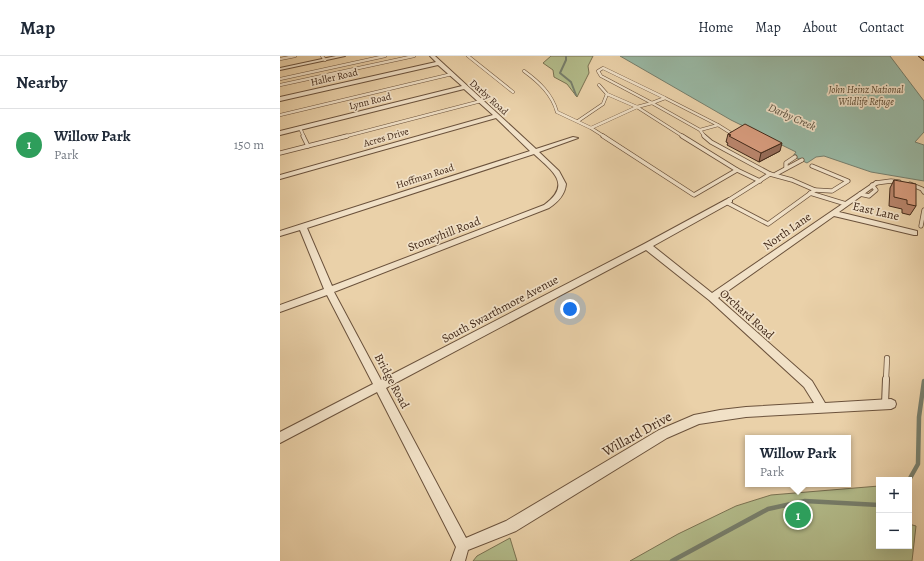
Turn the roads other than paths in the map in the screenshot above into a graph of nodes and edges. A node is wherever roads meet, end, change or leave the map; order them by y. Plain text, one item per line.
1 (295, 56) edge
2 (343, 56) edge
3 (385, 56) edge
4 (414, 56) edge
5 (432, 56) edge
6 (468, 56) edge
7 (324, 58) edge
8 (280, 59) edge
9 (439, 63) junction
10 (280, 69) edge
11 (524, 71) dead end
12 (452, 74) junction
13 (280, 79) edge
14 (280, 85) edge
15 (600, 86) dead end
16 (465, 87) junction
17 (513, 92) dead end
18 (607, 94) junction
19 (665, 98) junction
20 (280, 99) edge
21 (480, 101) junction
22 (652, 103) junction
23 (638, 108) junction
24 (280, 115) edge
25 (497, 116) junction
26 (578, 121) junction
27 (718, 125) junction
28 (300, 128) junction
29 (591, 128) junction
30 (700, 130) junction
31 (280, 133) edge
32 (734, 135) edge
33 (575, 138) dead end
34 (308, 146) junction
35 (534, 151) junction
36 (280, 153) edge
37 (795, 157) dead end
38 (802, 160) dead end
39 (812, 166) dead end
40 (786, 168) junction
41 (737, 170) junction
42 (770, 174) junction
43 (776, 174) junction
44 (280, 177) edge
45 (760, 181) junction
46 (902, 183) edge
47 (874, 184) joint
48 (907, 184) edge
49 (815, 190) junction
50 (924, 192) edge
51 (810, 193) junction
52 (728, 201) junction
53 (846, 204) junction
54 (924, 210) edge
55 (833, 213) junction
56 (304, 226) junction
57 (921, 226) dead end
58 (914, 233) dead end
59 (280, 234) edge
60 (647, 246) junction
61 (329, 290) junction
62 (712, 298) junction
63 (280, 309) edge
64 (887, 358) dead end
65 (380, 386) junction
66 (888, 404) joint
67 (822, 407) junction
68 (280, 438) edge
69 (463, 546) junction
70 (458, 561) edge

1 - 8 lane
2 - 7 street
3 - 13 lane
4 - 14 lane
5 - 9 street, Darby Road
6 - 17 lane
7 - 10 street
9 - 12 street, Darby Road
9 - 20 street, Haller Road
11 - 26 lane
12 - 16 street, Darby Road
12 - 24 lane
15 - 18 lane
16 - 21 street, Darby Road
16 - 28 street, Lynn Road
18 - 23 lane
18 - 26 lane
19 - 22 lane
19 - 22 lane
19 - 27 lane
21 - 25 street, Darby Road
21 - 34 lane
22 - 23 lane
22 - 30 lane
23 - 29 lane
23 - 41 lane
25 - 35 street, Darby Road
25 - 44 street, Acres Drive
26 - 29 lane
27 - 30 lane
27 - 32 lane
28 - 31 street, Lynn Road
28 - 34 lane
29 - 41 lane
30 - 42 lane
33 - 35 street, Hoffman Road
34 - 36 lane
35 - 56 street, Hoffman Road
35 - 61 street, Stoneyhill Road
37 - 40 lane
38 - 40 lane
39 - 49 lane
40 - 43 lane
41 - 45 lane
42 - 43 lane
42 - 45 lane
43 - 49 lane
45 - 52 lane
46 - 47 lane
47 - 53 street, North Lane
48 - 50 lane
49 - 51 lane
51 - 52 lane
51 - 53 lane
52 - 60 street, South Swarthmore Avenue
53 - 55 street, North Lane
54 - 57 lane
55 - 58 street, East Lane
55 - 62 street, North Lane
56 - 59 street, Hoffman Road
56 - 61 street, Bridge Road
60 - 62 street, Orchard Road
60 - 65 street, South Swarthmore Avenue
61 - 63 street, Stoneyhill Road
61 - 65 street, Bridge Road
62 - 67 street, Orchard Road
64 - 66 lane
65 - 68 street, South Swarthmore Avenue
65 - 69 street, Bridge Road
66 - 67 street, Willard Drive
67 - 69 street, Willard Drive
69 - 70 street

